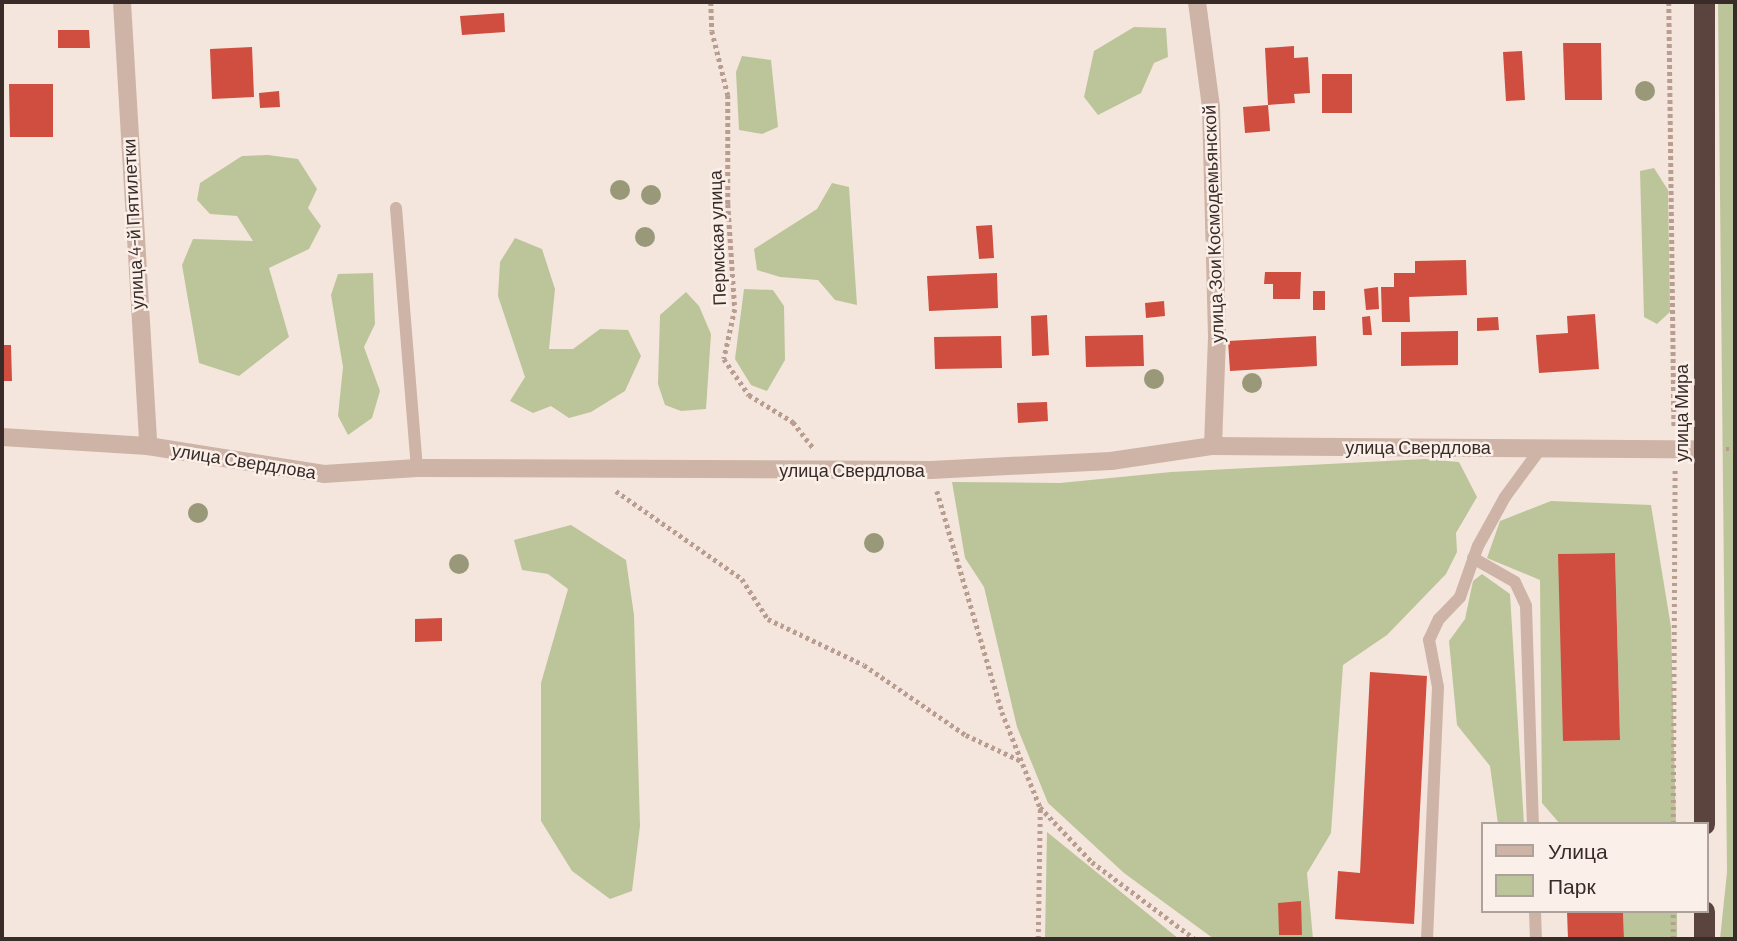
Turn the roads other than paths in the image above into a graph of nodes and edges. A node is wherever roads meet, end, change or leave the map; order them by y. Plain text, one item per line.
1 (122, 2) edge
2 (1197, 2) edge
3 (1704, 2) edge
4 (396, 208) dead end
5 (2, 437) edge
6 (148, 446) junction
7 (1213, 446) junction
8 (1541, 448) junction
9 (1704, 449) junction
10 (417, 468) junction
11 (1473, 558) junction
12 (1533, 822) edge
13 (1704, 822) edge
14 (1535, 913) edge
15 (1704, 913) edge
16 (1427, 939) edge
17 (1536, 939) edge
18 (1704, 939) edge

1 - 6 street, улица 4-й Пятилетки
2 - 7 street, улица Зои Космодемьянской
3 - 9 highway, улица Мира
4 - 10 lane
5 - 6 street, улица Свердлова
6 - 10 street, улица Свердлова
7 - 8 street, улица Свердлова
7 - 10 street, улица Свердлова
8 - 9 street, улица Свердлова
8 - 11 lane
9 - 13 highway, улица Мира
11 - 12 lane
11 - 16 lane
14 - 17 lane
15 - 18 highway

